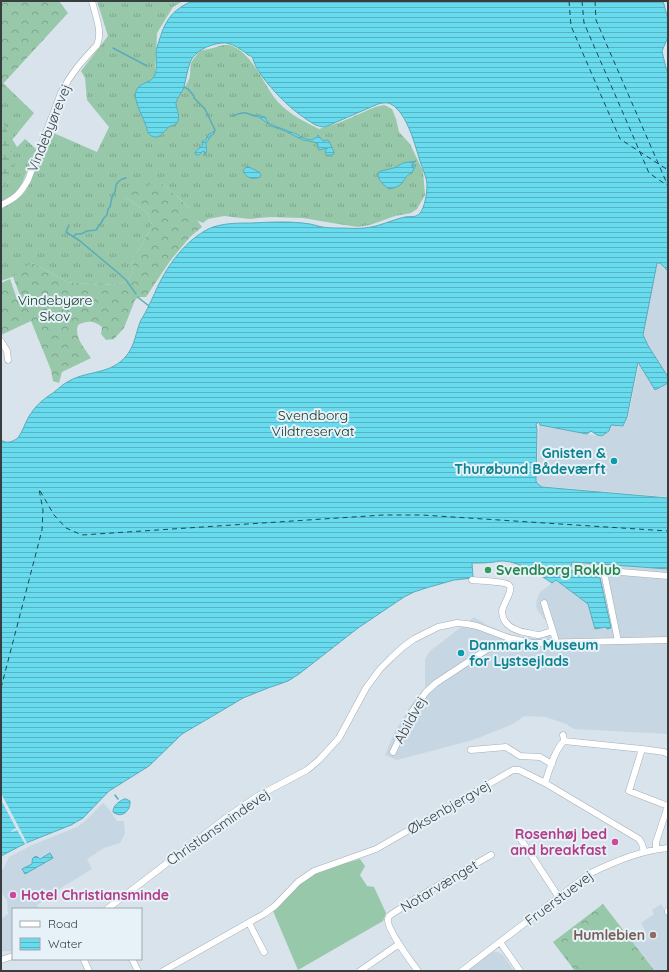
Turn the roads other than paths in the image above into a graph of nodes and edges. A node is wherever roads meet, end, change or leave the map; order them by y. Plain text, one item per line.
1 (92, 1) edge
2 (1, 205) edge
3 (1, 340) edge
4 (8, 360) dead end
5 (585, 569) dead end
6 (604, 570) junction
7 (668, 576) edge
8 (472, 580) dead end
9 (544, 603) dead end
10 (553, 631) junction
11 (509, 638) junction
12 (668, 640) edge
13 (618, 641) junction
14 (555, 643) junction
15 (642, 749) junction
16 (471, 750) dead end
17 (393, 752) dead end
18 (668, 754) edge
19 (552, 764) junction
20 (545, 783) junction
21 (668, 806) edge
22 (520, 838) dead end
23 (668, 848) edge
24 (656, 849) junction
25 (644, 852) junction
26 (491, 855) dead end
27 (558, 896) junction
28 (109, 908) edge
29 (249, 923) junction
30 (500, 942) junction
31 (399, 944) junction
32 (264, 952) dead end
33 (12, 956) edge
34 (1, 960) edge
35 (84, 960) dead end
36 (132, 960) edge
37 (89, 971) edge
38 (138, 971) edge
39 (163, 971) edge
40 (360, 971) edge
41 (418, 971) edge
42 (462, 971) edge
43 (520, 971) edge

1 - 2 street, Vindebyørevej
3 - 4 street
5 - 6 street
6 - 7 street
6 - 13 street
8 - 10 street
9 - 10 street
10 - 14 street
11 - 14 street, Christiansmindevej
11 - 17 street, Abildvej
11 - 28 street, Christiansmindevej
12 - 13 street, Christiansmindevej
13 - 14 street, Christiansmindevej
15 - 18 street
15 - 19 street
15 - 21 street
16 - 19 street
19 - 20 street
20 - 25 street, Øksenbjergvej
20 - 29 street, Øksenbjergvej
21 - 24 street
22 - 27 street
23 - 24 street, Fruerstuevej
24 - 25 street, Fruerstuevej
25 - 27 street, Fruerstuevej
26 - 31 street, Notarvænget
27 - 30 street, Fruerstuevej
29 - 32 street
29 - 39 street, Øksenbjergvej
30 - 42 street, Fruerstuevej
30 - 43 street
31 - 40 street
31 - 41 street
33 - 34 street
35 - 37 street
36 - 38 street

